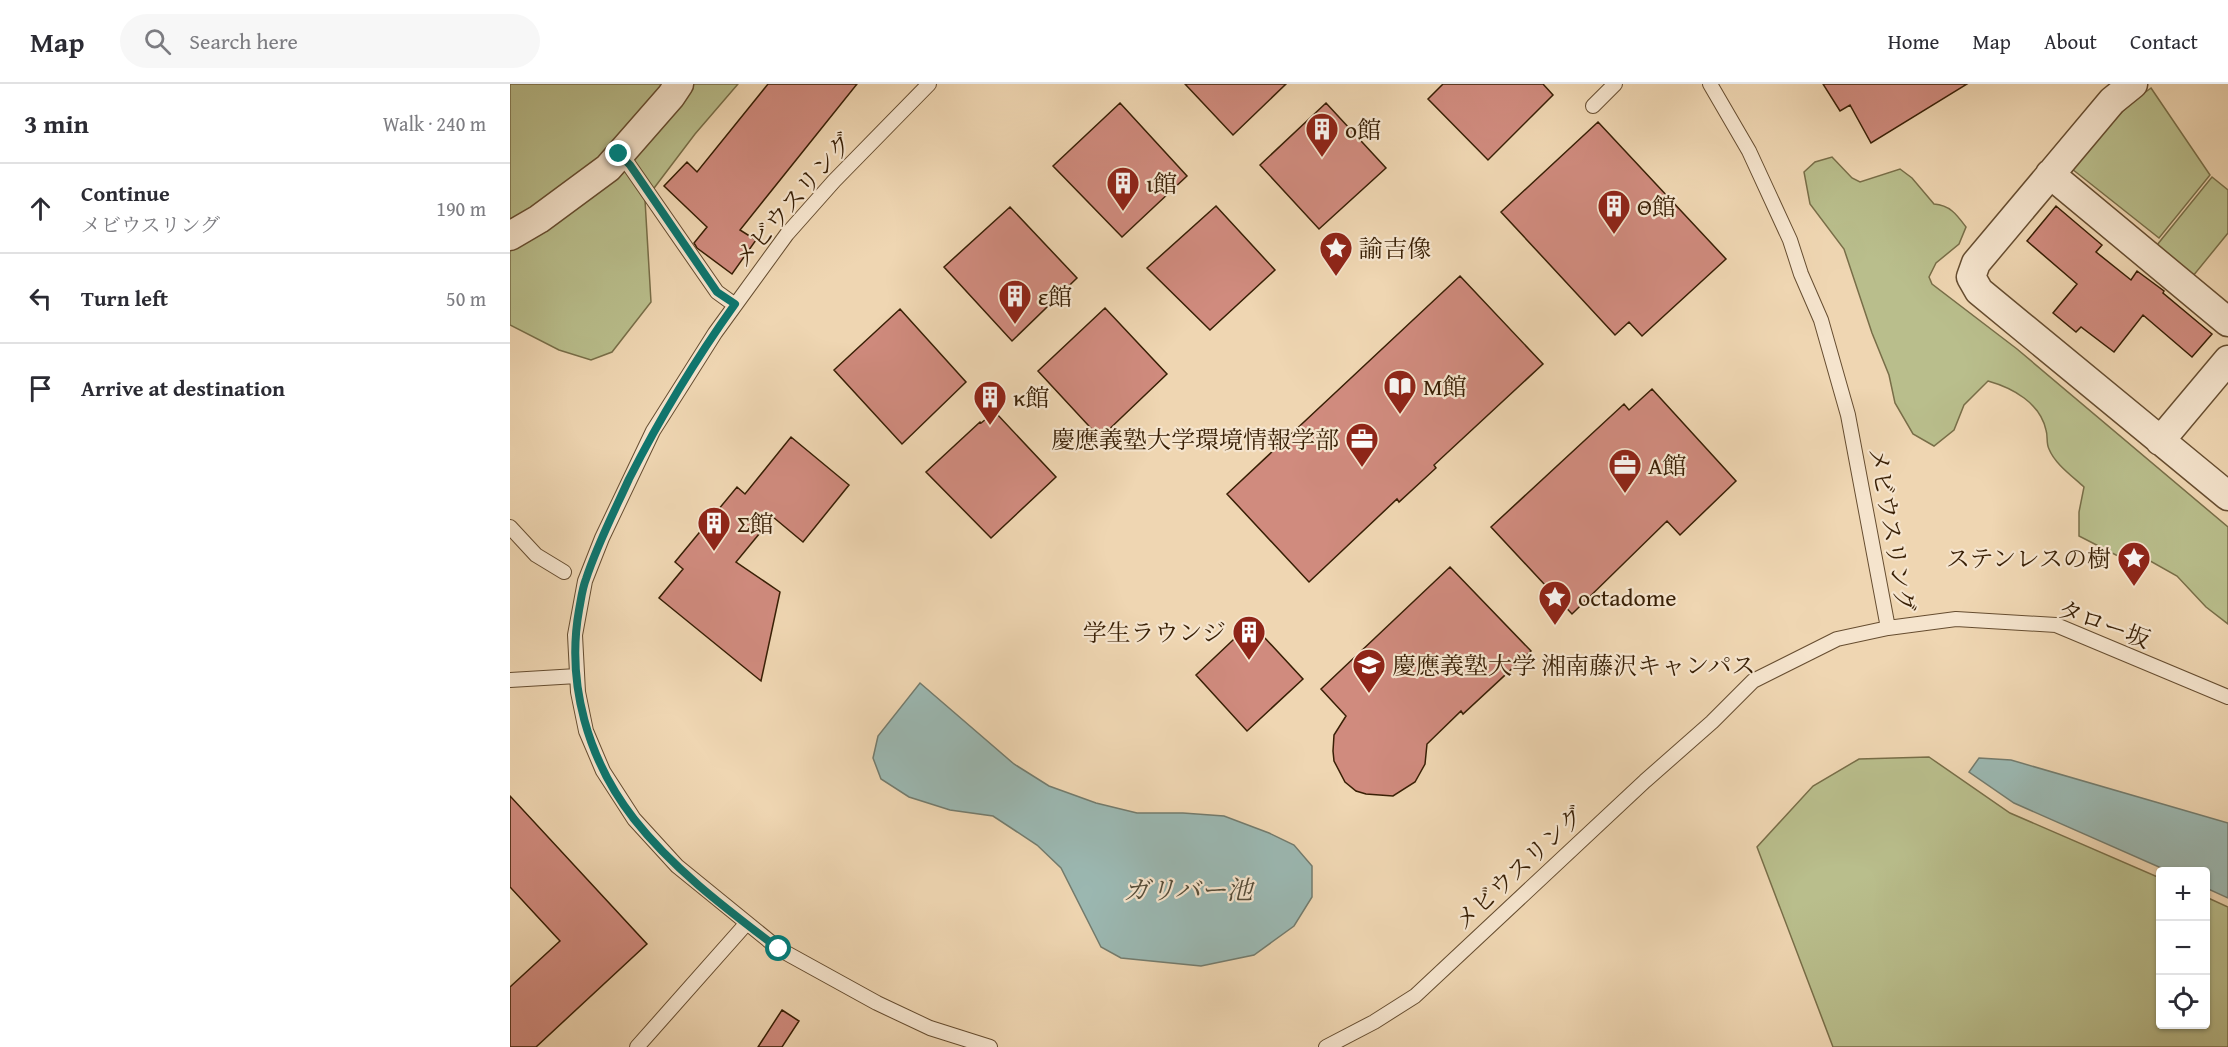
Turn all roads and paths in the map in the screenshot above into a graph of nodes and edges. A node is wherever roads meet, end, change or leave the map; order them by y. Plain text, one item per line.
1 (679, 84) edge
2 (929, 84) edge
3 (1615, 84) edge
4 (1710, 84) edge
5 (2133, 84) edge
6 (1593, 106) dead end
7 (619, 154) junction
8 (2050, 174) junction
9 (510, 236) edge
10 (735, 304) junction
11 (2228, 322) edge
12 (2228, 360) edge
13 (2160, 441) junction
14 (2228, 496) edge
15 (510, 527) edge
16 (564, 572) dead end
17 (1888, 628) junction
18 (577, 676) junction
19 (510, 681) edge
20 (2228, 697) edge
21 (746, 924) junction
22 (637, 1047) edge
23 (990, 1047) edge
24 (1326, 1047) edge

1 - 7 street
2 - 10 lane, メビウスリング
3 - 6 lane
4 - 17 lane, メビウスリング
5 - 8 street
7 - 9 street
7 - 10 lane
8 - 11 street
8 - 13 street
10 - 18 lane, メビウスリング
12 - 13 street
13 - 14 street
15 - 16 lane
17 - 20 lane, タロー坂
17 - 24 lane, メビウスリング
18 - 19 lane
18 - 21 lane, メビウスリング
21 - 22 lane
21 - 23 lane, メビウスリング

